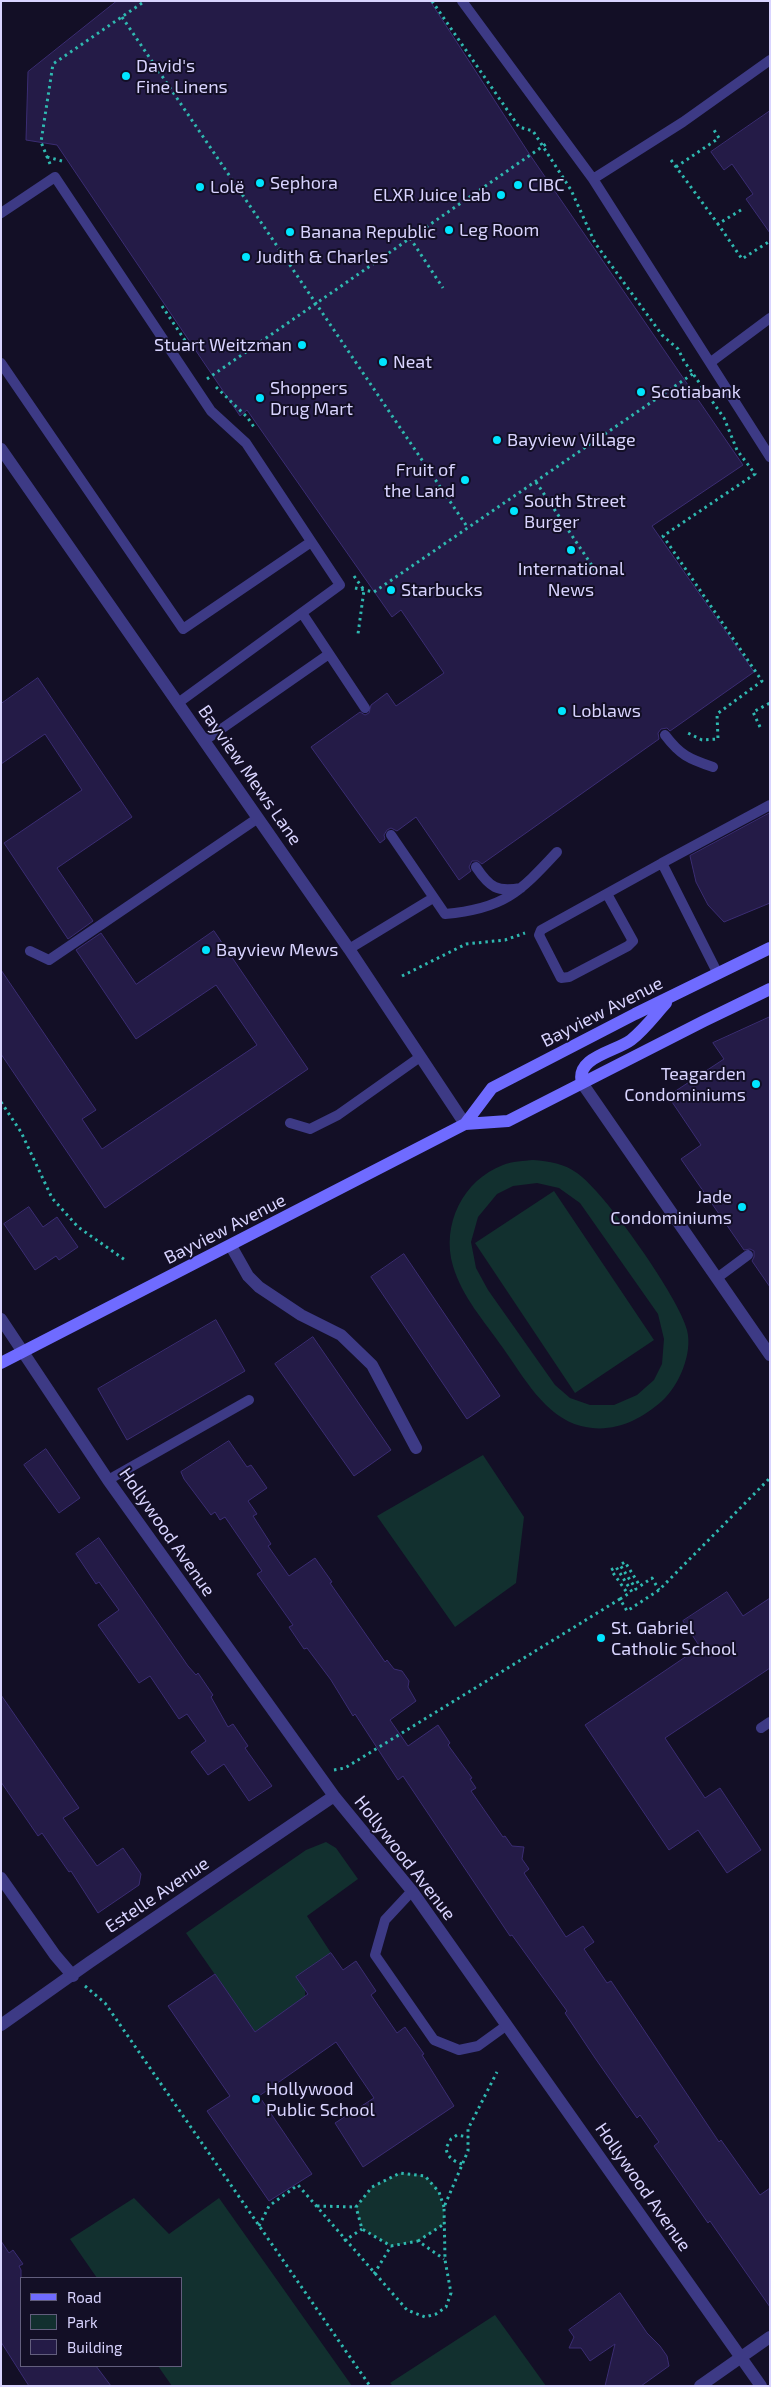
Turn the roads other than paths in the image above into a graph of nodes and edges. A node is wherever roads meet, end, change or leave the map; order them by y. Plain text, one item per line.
1 (462, 1) edge
2 (770, 60) edge
3 (593, 179) junction
4 (1, 212) edge
5 (770, 318) edge
6 (710, 362) junction
7 (1, 363) edge
8 (1, 449) edge
9 (770, 457) edge
10 (311, 542) junction
11 (302, 613) junction
12 (329, 654) junction
13 (178, 703) junction
14 (366, 708) dead end
15 (665, 735) dead end
16 (204, 741) junction
17 (713, 767) dead end
18 (770, 805) edge
19 (258, 818) junction
20 (391, 835) dead end
21 (557, 852) dead end
22 (662, 863) junction
23 (476, 868) dead end
24 (524, 887) junction
25 (607, 894) junction
26 (433, 898) junction
27 (770, 948) edge
28 (349, 949) junction
29 (30, 951) dead end
30 (718, 974) junction
31 (770, 989) edge
32 (672, 996) junction
33 (420, 1056) junction
34 (582, 1083) junction
35 (290, 1123) dead end
36 (465, 1124) junction
37 (231, 1246) junction
38 (748, 1255) dead end
39 (716, 1278) junction
40 (1, 1319) edge
41 (23, 1352) junction
42 (770, 1355) edge
43 (1, 1363) edge
44 (249, 1400) dead end
45 (416, 1448) dead end
46 (108, 1480) junction
47 (334, 1796) junction
48 (1, 1878) edge
49 (412, 1891) junction
50 (73, 1976) junction
51 (1, 2025) edge
52 (507, 2025) junction
53 (770, 2337) edge
54 (742, 2357) junction
55 (700, 2386) edge
56 (761, 2386) edge

1 - 3 lane
2 - 3 lane
3 - 6 lane
4 - 10 lane
5 - 6 lane
6 - 9 lane
7 - 10 lane
8 - 13 street, Bayview Mews Lane
10 - 11 lane
11 - 12 lane
11 - 13 lane
12 - 14 lane
12 - 16 lane
13 - 16 street, Bayview Mews Lane
15 - 17 lane
16 - 19 street, Bayview Mews Lane
18 - 22 lane
19 - 28 street, Bayview Mews Lane
19 - 29 lane
20 - 26 lane
21 - 24 lane
22 - 25 lane
22 - 30 lane
23 - 24 lane
24 - 26 lane
25 - 25 lane
26 - 28 lane
27 - 30 main road, Bayview Avenue
28 - 33 street, Bayview Mews Lane
30 - 32 main road, Bayview Avenue
31 - 34 main road, Bayview Avenue
32 - 34 main road
32 - 36 main road, Bayview Avenue
33 - 35 lane
33 - 36 street, Bayview Mews Lane
34 - 36 main road, Bayview Avenue
34 - 39 street
36 - 37 main road, Bayview Avenue
37 - 41 main road, Bayview Avenue
37 - 45 street
38 - 39 lane
39 - 42 street
40 - 41 street, Hollywood Avenue
41 - 43 main road, Bayview Avenue
41 - 46 street, Hollywood Avenue
44 - 46 lane
46 - 47 street, Hollywood Avenue
47 - 49 street, Hollywood Avenue
47 - 50 street, Estelle Avenue
48 - 50 street
49 - 52 street, Hollywood Avenue
49 - 52 lane
50 - 51 street, Estelle Avenue
52 - 54 street, Hollywood Avenue
53 - 54 street
54 - 55 street
54 - 56 street, Hollywood Avenue

